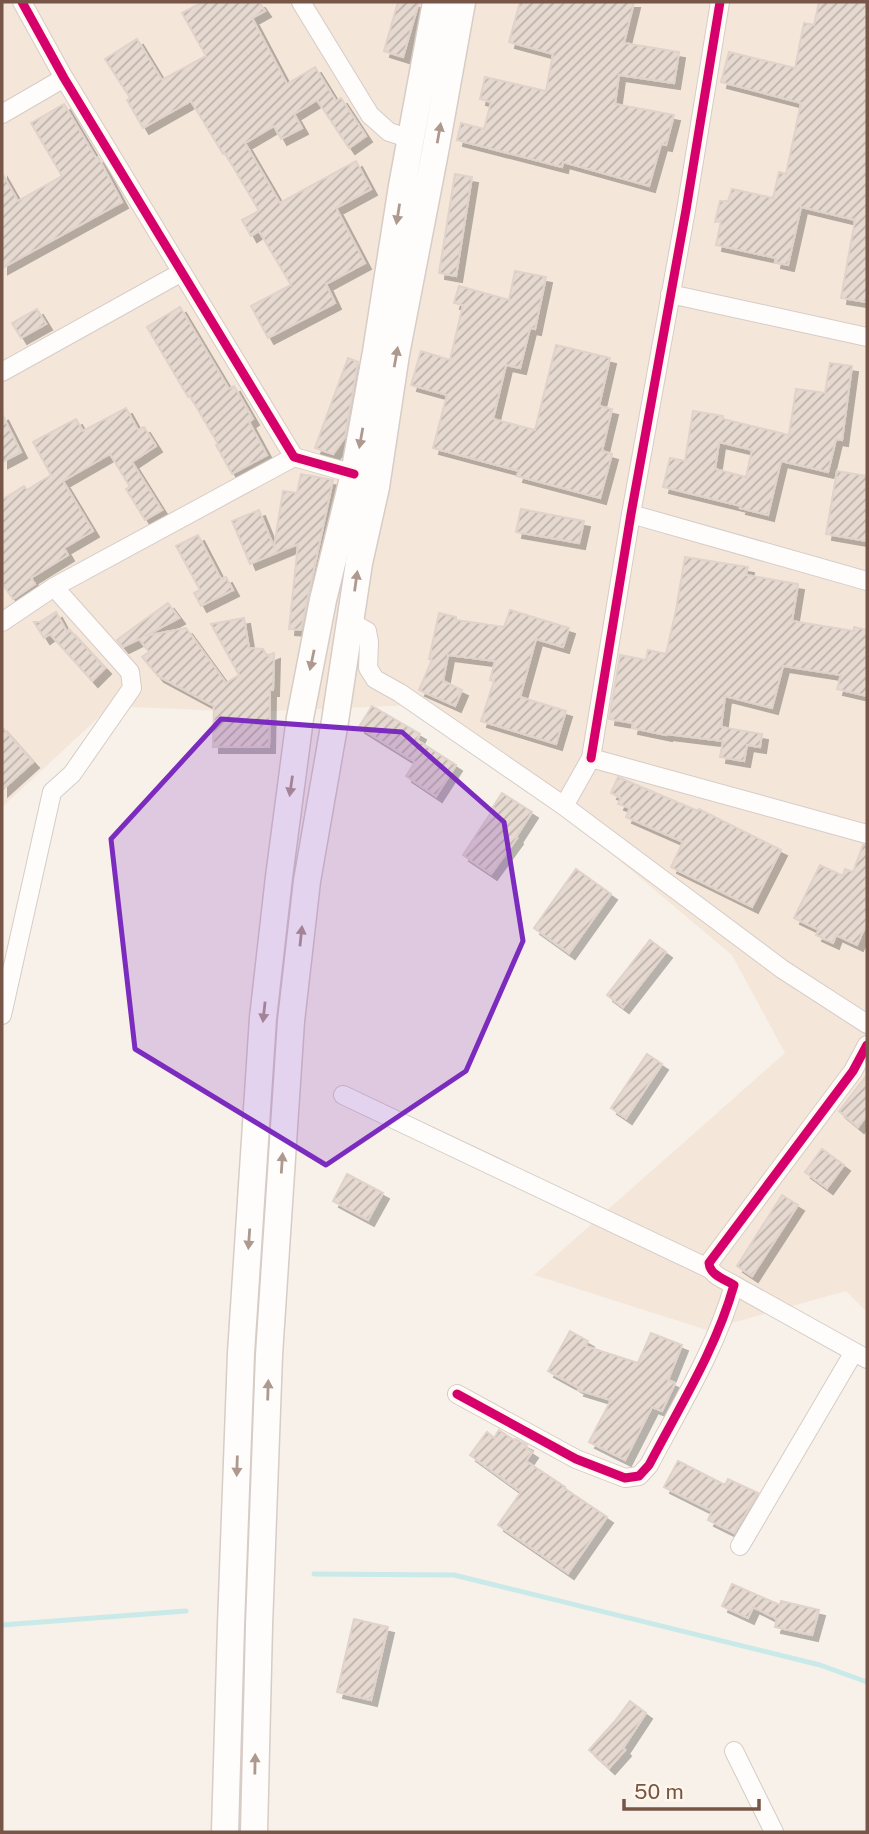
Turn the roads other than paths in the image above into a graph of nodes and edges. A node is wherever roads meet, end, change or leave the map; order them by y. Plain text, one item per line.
1 (22, 2) edge
2 (301, 2) edge
3 (436, 2) edge
4 (462, 2) edge
5 (720, 2) edge
6 (64, 78) junction
7 (2, 114) edge
8 (411, 139) junction
9 (182, 272) junction
10 (400, 276) junction
11 (670, 294) junction
12 (867, 337) edge
13 (2, 372) edge
14 (294, 457) junction
15 (354, 474) junction
16 (631, 514) junction
17 (867, 580) edge
18 (54, 587) junction
19 (2, 622) edge
20 (351, 622) junction
21 (591, 758) junction
22 (564, 806) junction
23 (867, 834) edge
24 (2, 1015) edge
25 (867, 1024) edge
26 (867, 1045) edge
27 (343, 1095) dead end
28 (709, 1269) junction
29 (734, 1285) junction
30 (861, 1356) edge
31 (457, 1394) dead end
32 (740, 1546) dead end
33 (734, 1752) dead end
34 (225, 1832) edge
35 (254, 1832) edge
36 (774, 1832) edge

1 - 6 street
2 - 8 street
3 - 8 main road
10 -> 4 main road
5 - 11 street
6 - 7 street
6 - 9 street
8 -> 10 main road
9 - 13 street
9 - 14 street
10 -> 15 main road
20 -> 10 main road
11 - 12 street
11 - 16 street
14 - 15 street
14 - 18 street
15 -> 34 main road
16 - 17 street
16 - 21 street
18 - 19 street
18 - 24 street
20 - 22 street
35 -> 20 main road
21 - 22 street
21 - 23 street
22 - 25 street
26 - 28 street
27 - 28 street
28 - 29 street
29 - 30 street
29 - 31 street
30 - 32 street
33 - 36 street

